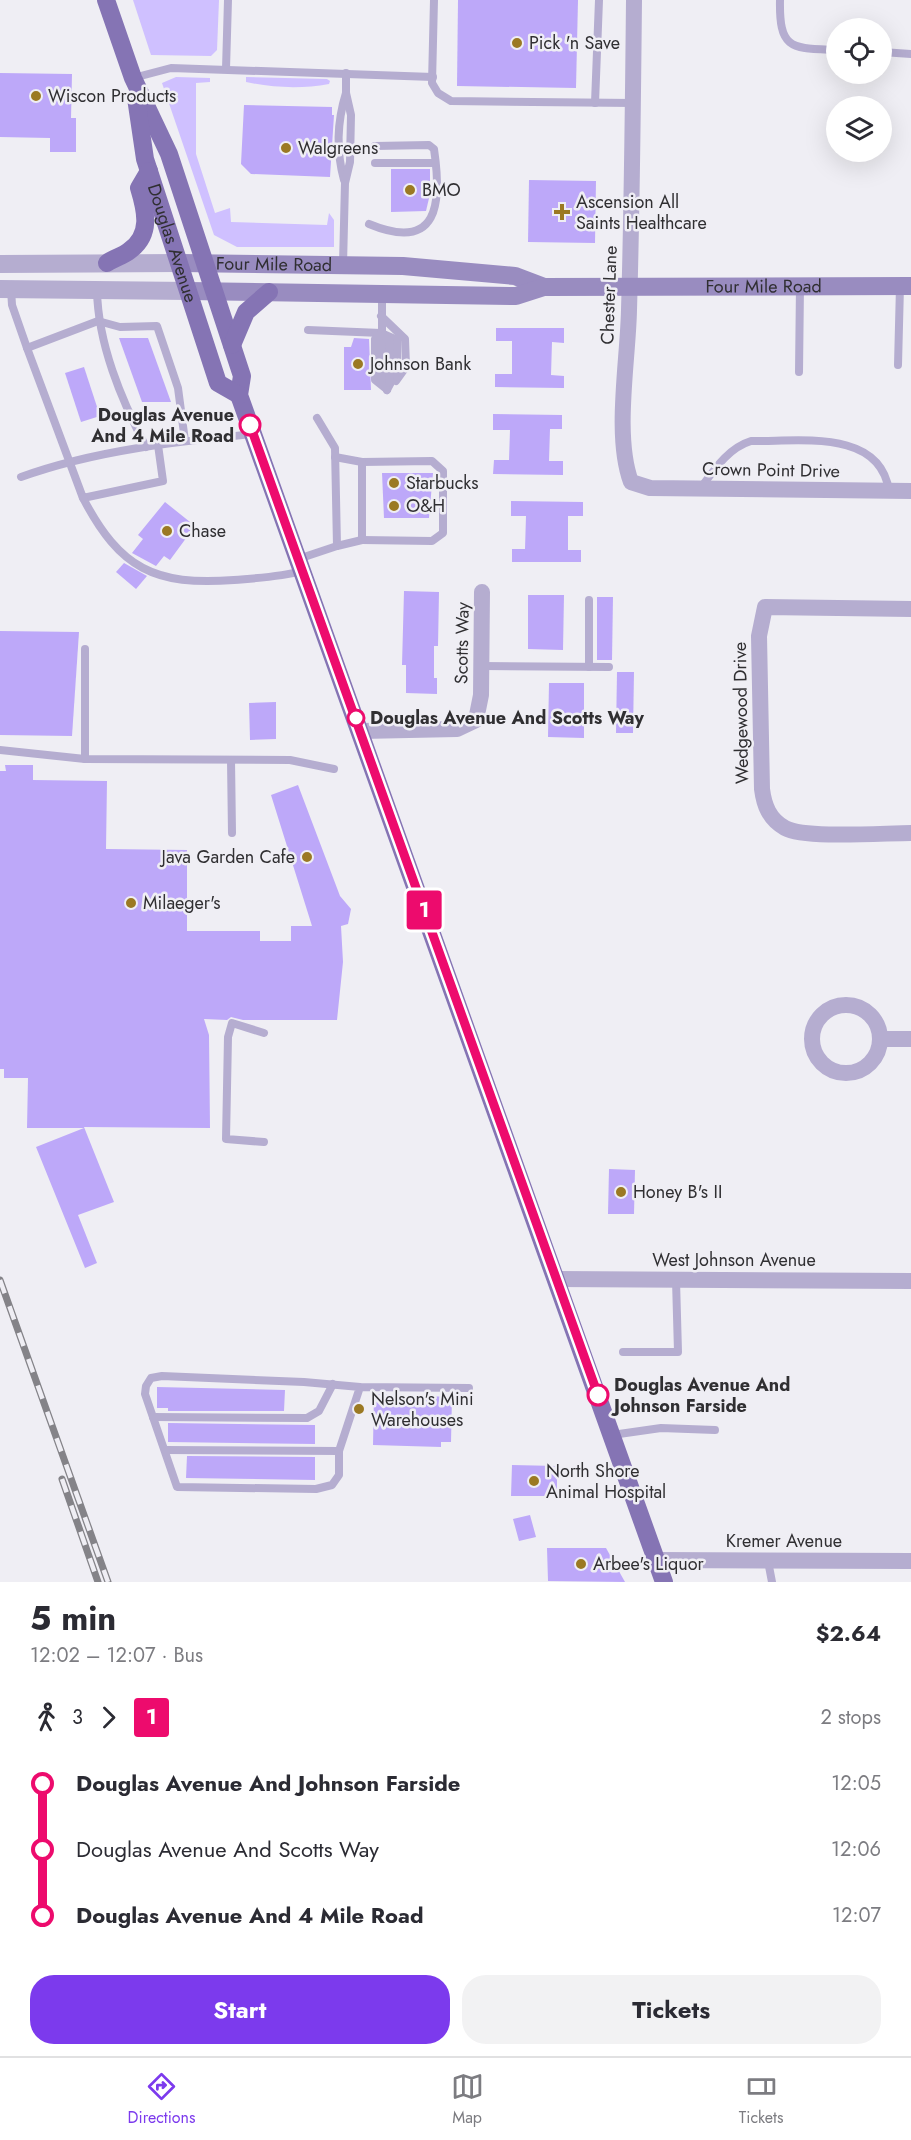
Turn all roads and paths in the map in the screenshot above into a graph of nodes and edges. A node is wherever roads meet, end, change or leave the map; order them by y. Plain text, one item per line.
1 (106, 0) edge
2 (228, 0) edge
3 (434, 0) edge
4 (599, 0) edge
5 (634, 0) edge
6 (780, 0) edge
7 (826, 50) edge
8 (892, 53) edge
9 (911, 54) edge
10 (226, 69) junction
11 (346, 73) junction
12 (433, 77) junction
13 (133, 78) junction
14 (595, 103) junction
15 (633, 104) junction
16 (375, 146) dead end
17 (375, 163) dead end
18 (435, 163) junction
19 (149, 171) junction
20 (369, 224) dead end
21 (107, 263) junction
22 (181, 263) junction
23 (205, 263) junction
24 (0, 264) edge
25 (343, 265) junction
26 (629, 286) junction
27 (800, 286) junction
28 (905, 286) edge
29 (544, 287) junction
30 (5, 289) edge
31 (97, 290) junction
32 (189, 291) junction
33 (214, 291) junction
34 (269, 292) junction
35 (382, 295) junction
36 (381, 316) junction
37 (98, 321) junction
38 (308, 330) dead end
39 (381, 333) junction
40 (232, 345) junction
41 (27, 348) junction
42 (898, 365) dead end
43 (799, 372) dead end
44 (387, 390) junction
45 (239, 395) junction
46 (317, 418) dead end
47 (253, 434) junction
48 (185, 441) junction
49 (158, 445) junction
50 (146, 447) junction
51 (335, 457) junction
52 (68, 460) junction
53 (362, 462) junction
54 (21, 477) dead end
55 (631, 482) joint
56 (699, 489) junction
57 (889, 491) junction
58 (911, 491) edge
59 (82, 498) junction
60 (362, 540) junction
61 (337, 546) junction
62 (301, 565) junction
63 (482, 592) dead end
64 (589, 600) dead end
65 (911, 609) edge
66 (85, 649) dead end
67 (482, 666) junction
68 (589, 667) junction
69 (609, 667) dead end
70 (361, 731) junction
71 (0, 750) edge
72 (85, 759) junction
73 (231, 760) junction
74 (334, 769) dead end
75 (232, 833) dead end
76 (911, 833) edge
77 (264, 1033) dead end
78 (880, 1039) junction
79 (911, 1039) edge
80 (264, 1142) dead end
81 (556, 1279) junction
82 (676, 1280) junction
83 (911, 1281) edge
84 (623, 1352) dead end
85 (333, 1384) junction
86 (360, 1387) junction
87 (469, 1388) dead end
88 (153, 1417) junction
89 (715, 1430) dead end
90 (612, 1436) junction
91 (165, 1450) junction
92 (339, 1451) junction
93 (657, 1560) junction
94 (768, 1561) junction
95 (911, 1562) edge
96 (664, 1582) edge
97 (772, 1582) edge

1 - 13 main road, Douglas Avenue
2 - 10 lane
3 - 12 lane
4 - 14 lane
5 - 15 street, Chester Lane
6 - 7 lane
8 - 9 lane
10 - 11 lane
10 - 13 lane
11 - 12 lane
11 - 25 lane
12 - 14 lane
13 - 19 main road, Douglas Avenue
13 - 23 main road, Douglas Avenue
14 - 15 lane
15 - 26 street, Chester Lane
16 - 18 lane
17 - 18 lane
18 - 20 lane
19 - 21 main road
19 - 22 main road, Douglas Avenue
21 - 22 street, Four Mile Road
21 - 24 street, Four Mile Road
22 - 23 main road, Four Mile Road
22 - 32 main road, Douglas Avenue
23 - 25 main road, Four Mile Road
23 - 33 main road, Douglas Avenue
25 - 29 main road, Four Mile Road
26 - 27 main road, Four Mile Road
26 - 29 main road, Four Mile Road
26 - 55 street, Chester Lane
27 - 28 main road, Four Mile Road
27 - 43 lane
28 - 42 lane
29 - 35 main road, Four Mile Road
30 - 31 street, Four Mile Road
30 - 41 lane
31 - 32 street, Four Mile Road
31 - 37 lane
32 - 33 main road, Four Mile Road
32 - 45 main road, Douglas Avenue
33 - 34 main road, Four Mile Road
33 - 40 main road, Douglas Avenue
34 - 35 main road, Four Mile Road
34 - 40 main road
35 - 36 lane
36 - 39 lane
36 - 44 lane
37 - 41 lane
37 - 48 lane
37 - 50 lane
38 - 39 lane
39 - 44 lane
39 - 44 lane
40 - 45 main road, Douglas Avenue
41 - 52 lane
45 - 47 main road, Douglas Avenue
46 - 51 lane
47 - 48 lane
47 - 62 main road, Douglas Avenue
48 - 49 lane
49 - 50 lane
49 - 59 lane
50 - 52 lane
51 - 53 lane
51 - 61 lane
52 - 54 lane
52 - 59 lane
53 - 60 lane
53 - 60 lane
55 - 56 street, Crown Point Drive
56 - 57 street, Crown Point Drive
56 - 57 lane
57 - 58 street, Crown Point Drive
59 - 62 lane
60 - 61 lane
61 - 62 lane
62 - 70 main road, Douglas Avenue
63 - 67 street, Scotts Way
64 - 68 lane
65 - 76 street, Wedgewood Drive
66 - 72 lane
67 - 68 lane
67 - 70 street, Scotts Way
68 - 69 lane
70 - 81 main road, Douglas Avenue
71 - 72 lane
72 - 73 lane
73 - 74 lane
73 - 75 lane
77 - 80 lane
78 - 78 street
78 - 79 street
81 - 82 street, West Johnson Avenue
81 - 90 main road, Douglas Avenue
82 - 83 street, West Johnson Avenue
82 - 84 lane
85 - 86 lane
85 - 88 lane
85 - 88 lane
86 - 87 lane
86 - 92 lane
88 - 91 lane
89 - 90 lane
90 - 93 main road, Douglas Avenue
91 - 92 lane
91 - 92 lane
93 - 94 street, Kremer Avenue
93 - 96 main road, Douglas Avenue
94 - 95 street, Kremer Avenue
94 - 97 lane

